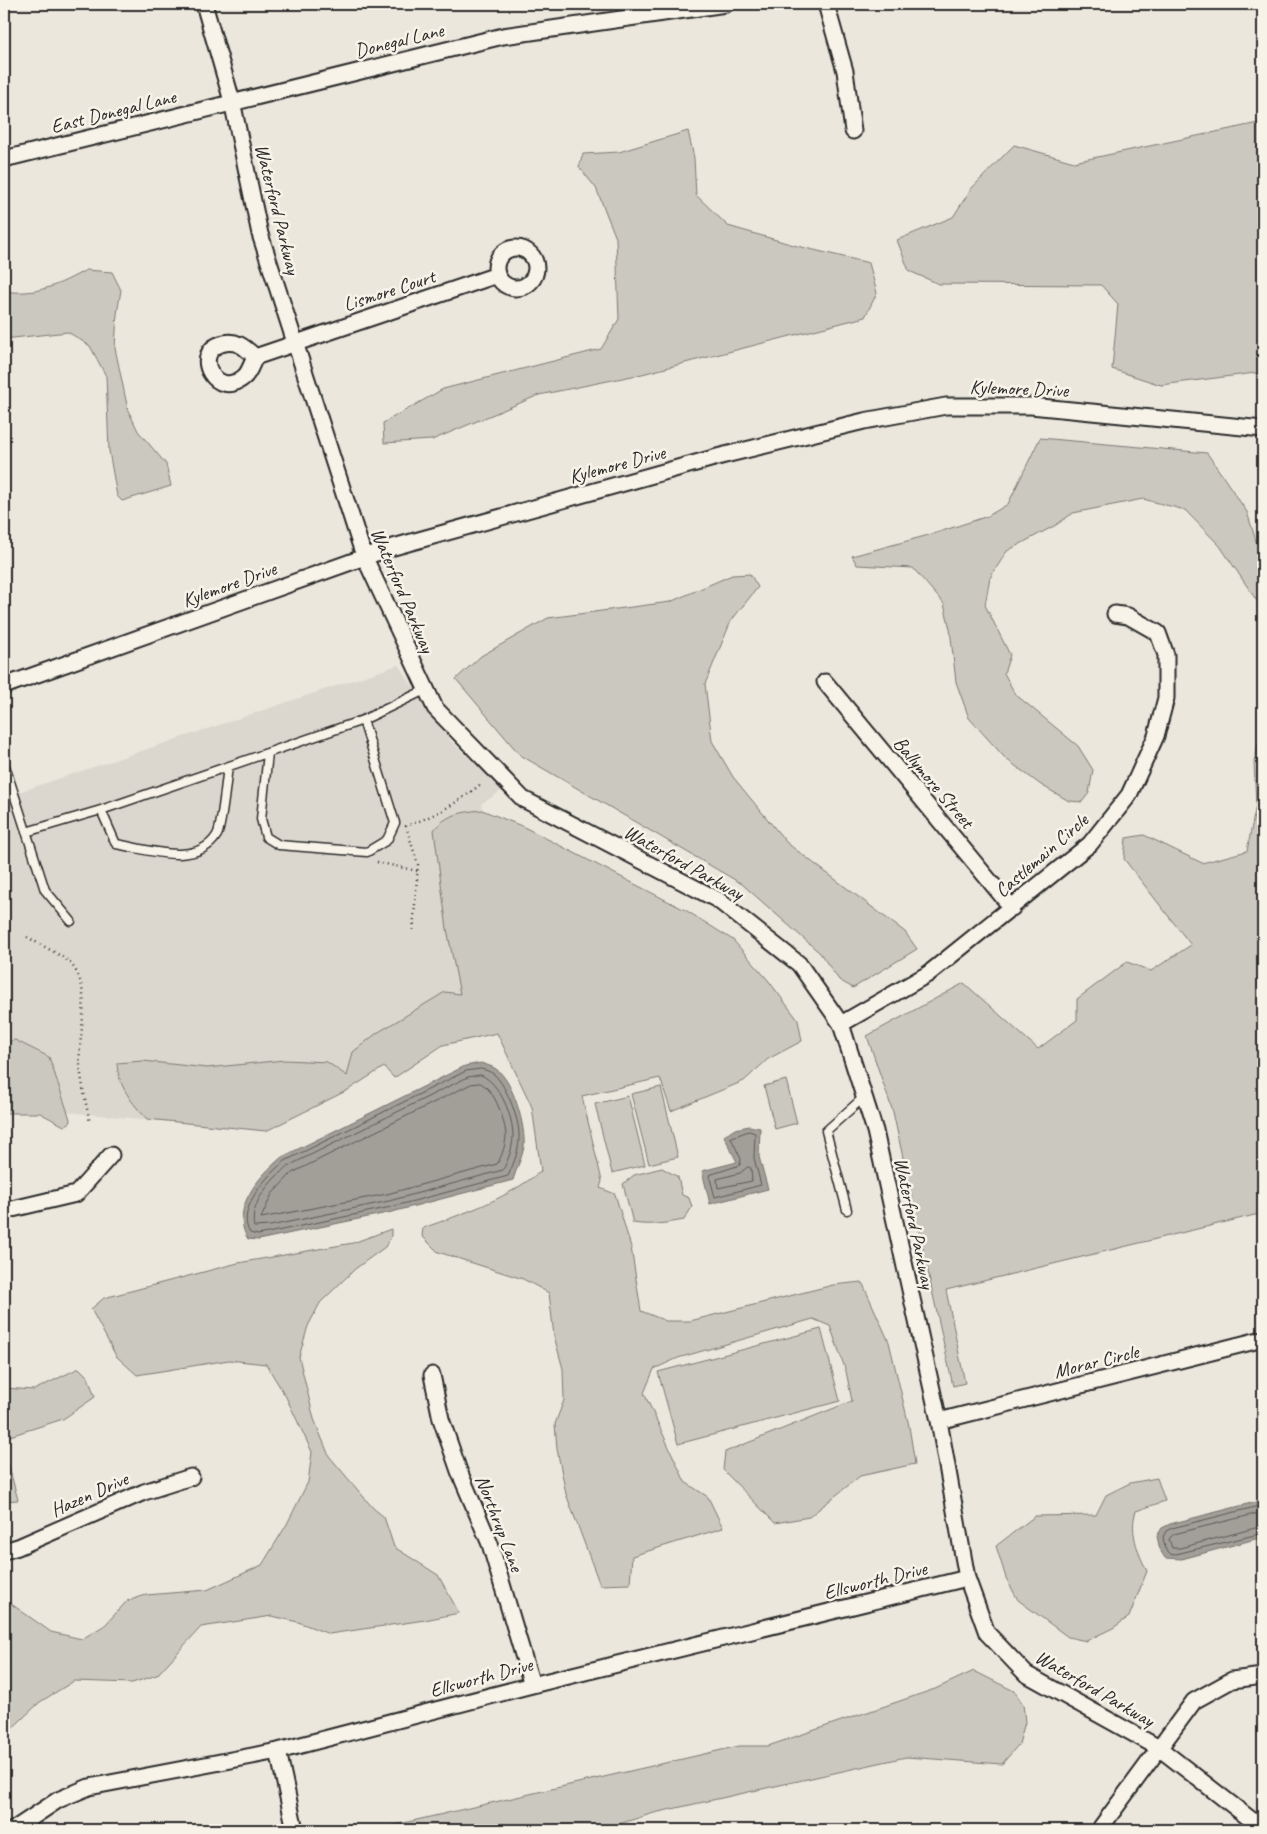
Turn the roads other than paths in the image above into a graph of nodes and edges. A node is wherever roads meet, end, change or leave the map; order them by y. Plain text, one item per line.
1 (204, 4) edge
2 (726, 4) edge
3 (826, 4) edge
4 (232, 101) junction
5 (853, 131) dead end
6 (4, 159) edge
7 (497, 275) dead end
8 (295, 342) junction
9 (254, 357) dead end
10 (1263, 429) edge
11 (364, 556) junction
12 (1115, 614) dead end
13 (824, 682) dead end
14 (4, 686) edge
15 (425, 690) junction
16 (363, 720) junction
17 (268, 753) junction
18 (4, 763) edge
19 (228, 766) junction
20 (101, 810) junction
21 (26, 832) junction
22 (1012, 908) junction
23 (71, 921) dead end
24 (841, 1024) junction
25 (864, 1097) junction
26 (111, 1155) dead end
27 (847, 1210) dead end
28 (4, 1211) edge
29 (1263, 1339) edge
30 (432, 1375) dead end
31 (939, 1421) junction
32 (191, 1476) dead end
33 (4, 1551) edge
34 (967, 1578) junction
35 (1263, 1676) edge
36 (532, 1684) junction
37 (1159, 1748) junction
38 (278, 1751) junction
39 (1263, 1829) edge
40 (13, 1830) edge
41 (295, 1830) edge
42 (1099, 1830) edge

1 - 4 street, Waterford Parkway
2 - 4 street, Donegal Lane
3 - 5 street
4 - 6 street, East Donegal Lane
4 - 8 street, Waterford Parkway
7 - 8 street, Lismore Court
8 - 9 street, Lismore Court
8 - 11 street, Waterford Parkway
10 - 11 street, Kylemore Drive
11 - 14 street, Kylemore Drive
11 - 15 street, Waterford Parkway
12 - 22 street, Castlemain Circle
13 - 22 street, Ballymore Street
15 - 16 lane
15 - 24 street, Waterford Parkway
16 - 17 lane
16 - 17 lane
17 - 19 lane
18 - 21 lane
19 - 20 lane
19 - 20 lane
20 - 21 lane
21 - 23 lane
22 - 24 street, Castlemain Circle
24 - 25 street, Waterford Parkway
25 - 27 lane
25 - 31 street, Waterford Parkway
26 - 28 street
29 - 31 street, Morar Circle
30 - 36 street, Northrup Lane
31 - 34 street, Waterford Parkway
32 - 33 street, Hazen Drive
34 - 36 street, Ellsworth Drive
34 - 37 street, Waterford Parkway
35 - 37 street
36 - 38 street, Ellsworth Drive
37 - 39 street, Waterford Parkway
37 - 42 street
38 - 40 street, Ellsworth Drive
38 - 41 street

